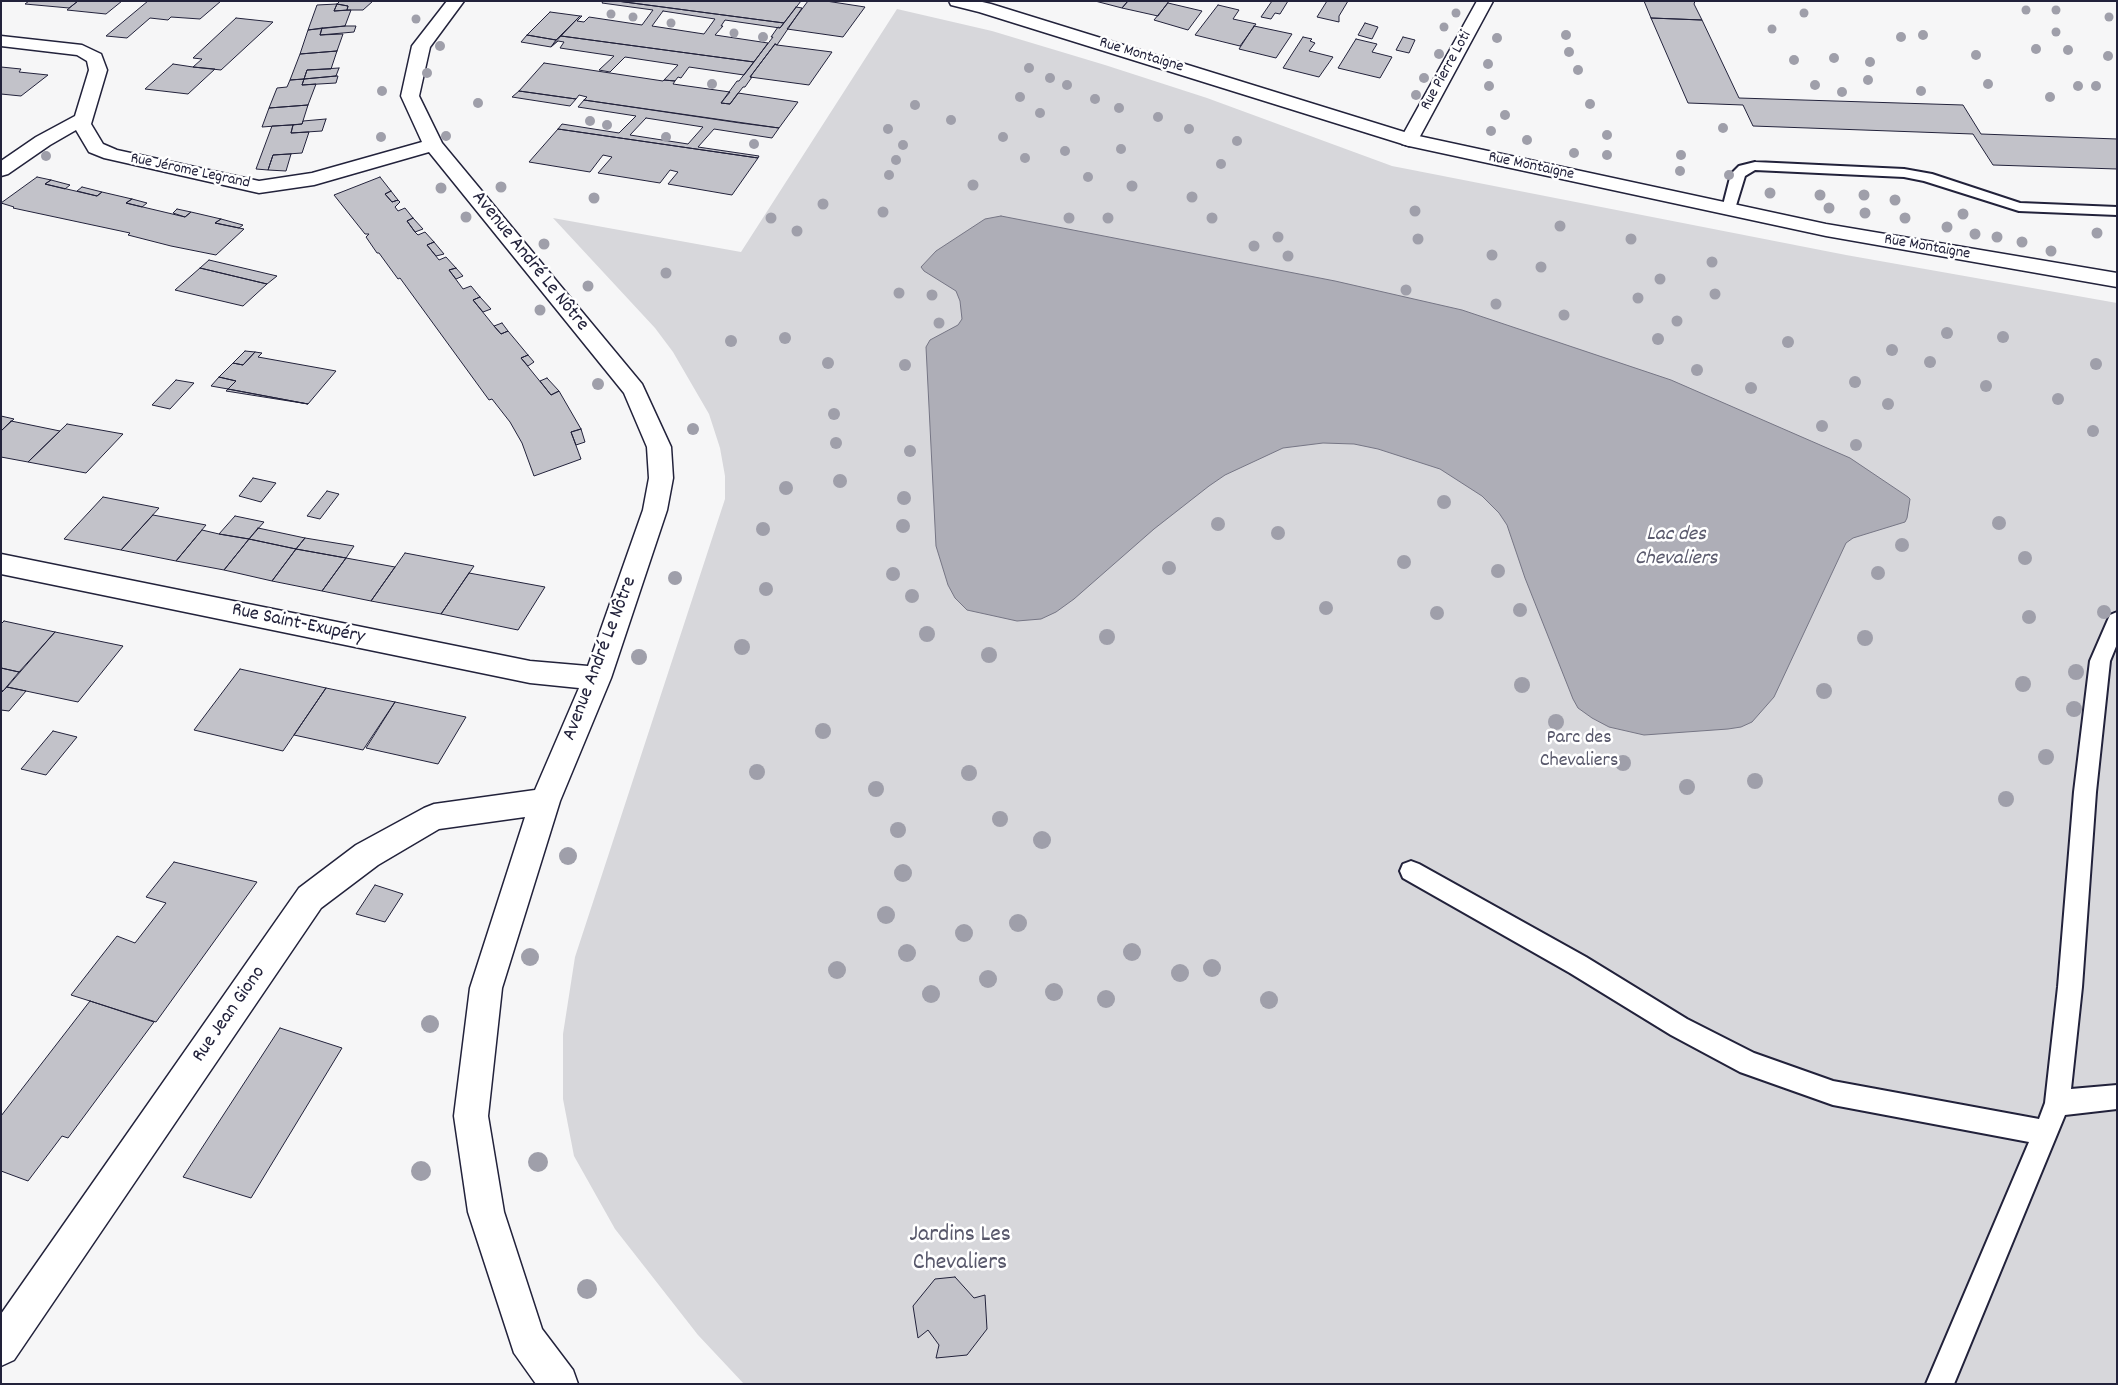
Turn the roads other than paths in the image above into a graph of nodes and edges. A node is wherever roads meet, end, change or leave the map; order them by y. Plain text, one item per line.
1 (456, 1) edge
2 (957, 1) edge
3 (1485, 1) edge
4 (1, 41) edge
5 (83, 119) junction
6 (1409, 140) junction
7 (433, 145) junction
8 (1, 170) edge
9 (1728, 209) junction
10 (2117, 211) edge
11 (2117, 280) edge
12 (1, 564) edge
13 (2117, 620) edge
14 (597, 678) junction
15 (545, 801) junction
16 (1411, 870) dead end
17 (2117, 1097) edge
18 (2057, 1103) junction
19 (2046, 1133) junction
20 (1, 1347) edge
21 (559, 1384) edge
22 (1940, 1384) edge

1 - 7 street, Avenue André Le Nôtre
2 - 6 street, Rue Montaigne
3 - 6 street, Rue Pierre Loti
4 - 5 street
5 - 7 street, Rue Jérome Legrand
5 - 8 street
6 - 9 street, Rue Montaigne
7 - 14 street, Avenue André Le Nôtre
9 - 10 lane
9 - 11 street, Rue Montaigne
12 - 14 street, Rue Saint-Exupéry
13 - 18 lane
14 - 15 street, Avenue André Le Nôtre
15 - 20 street, Rue Jean Giono
15 - 21 street, Avenue André Le Nôtre
16 - 19 lane
17 - 18 lane
18 - 19 lane
19 - 22 lane

